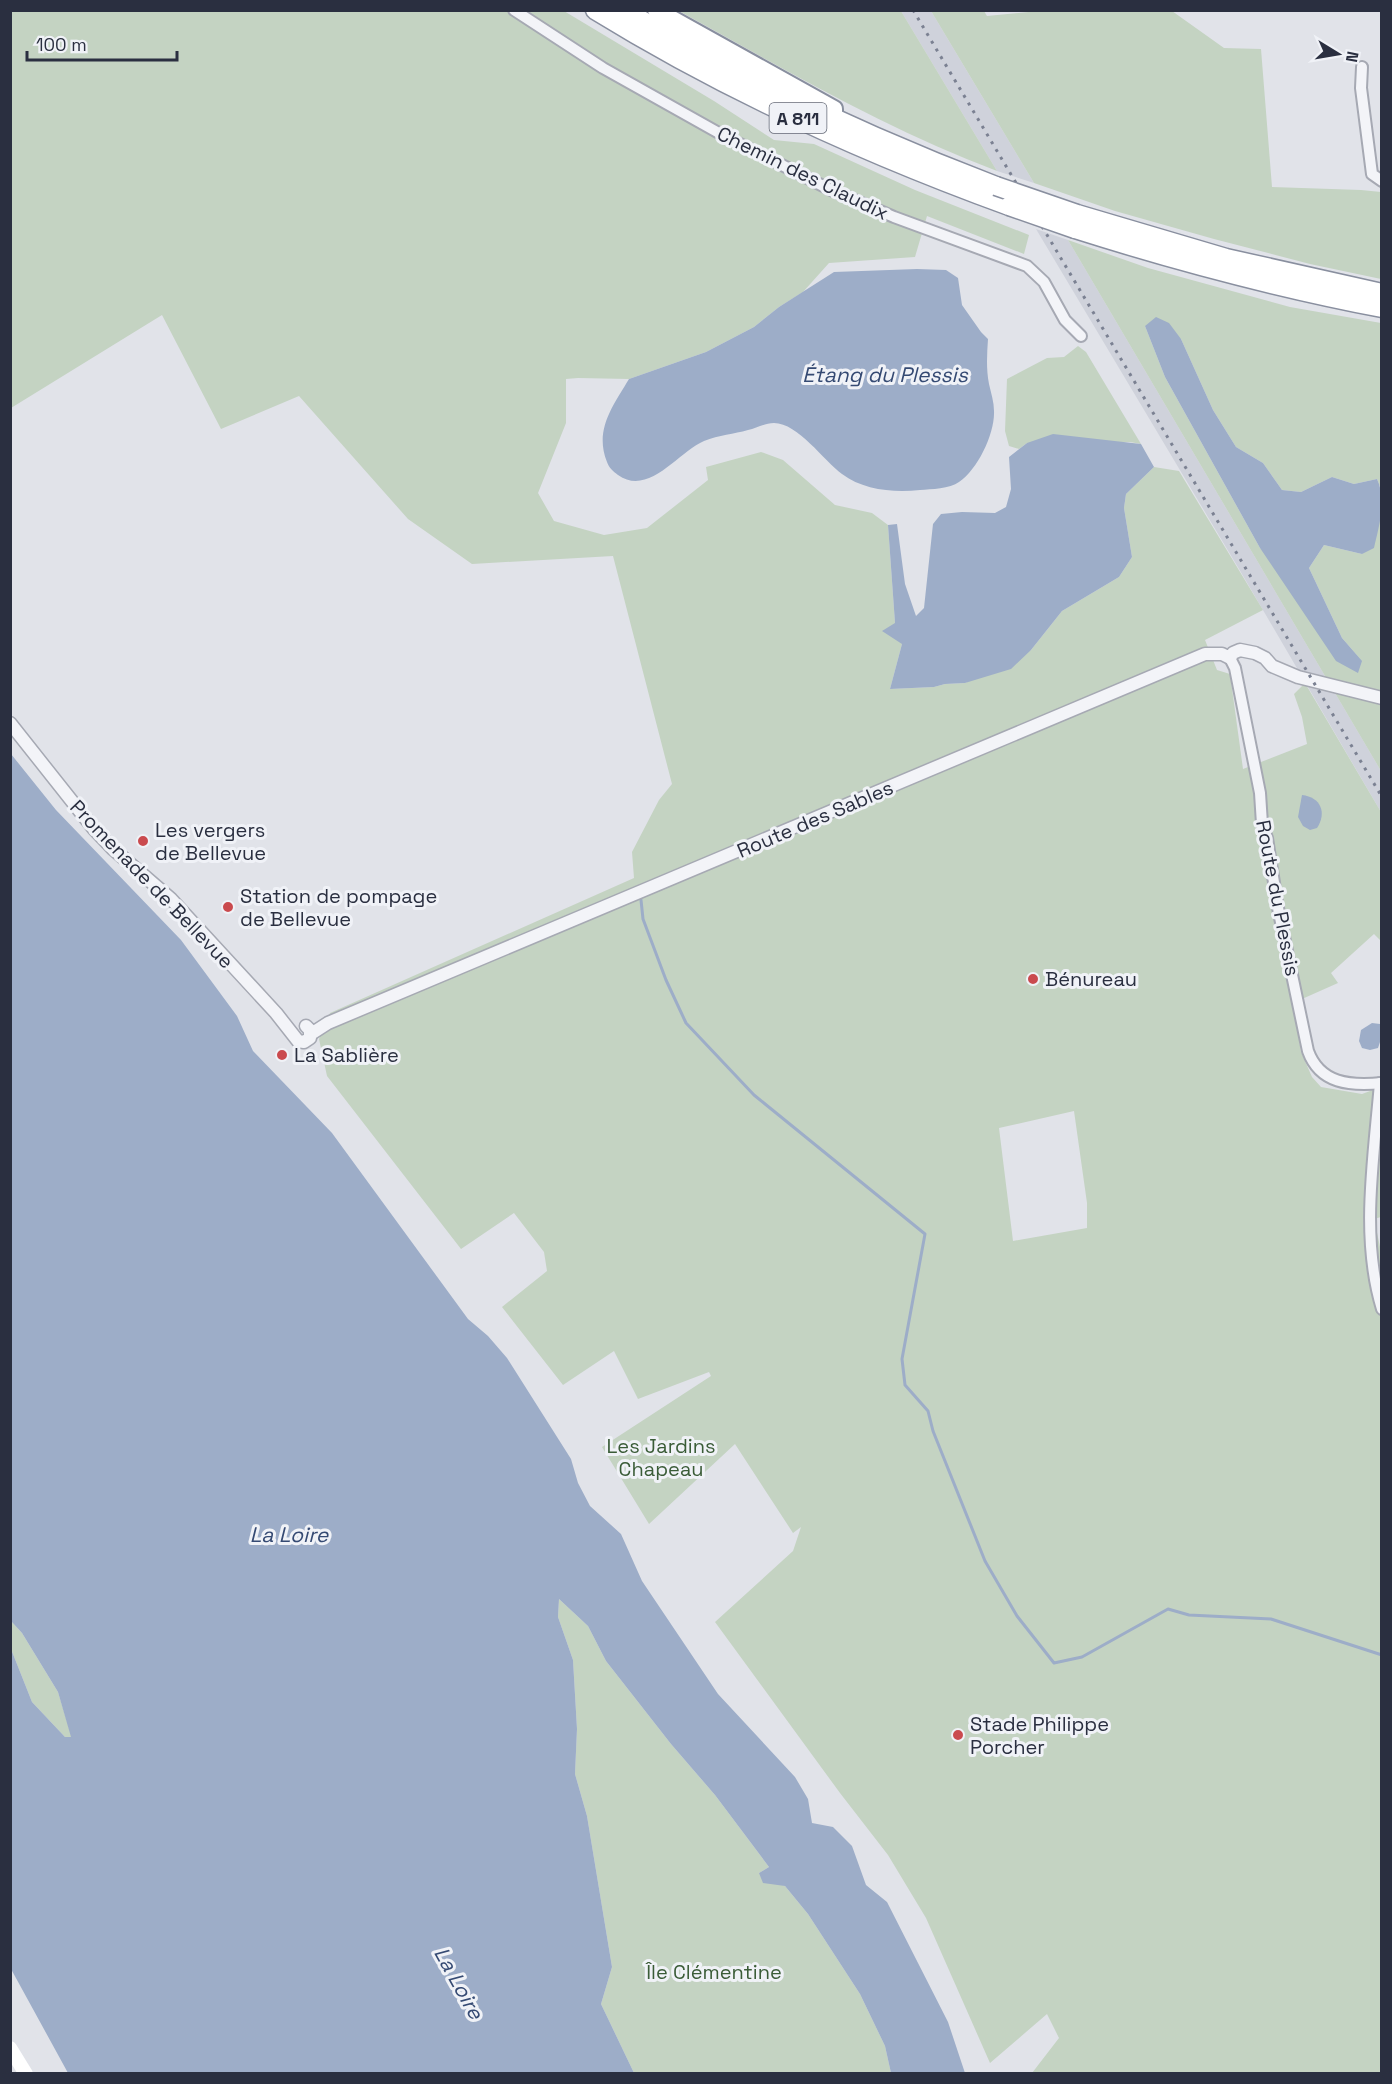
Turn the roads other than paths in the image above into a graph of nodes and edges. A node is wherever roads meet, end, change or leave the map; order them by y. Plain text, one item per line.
1 (514, 10) edge
2 (596, 10) edge
3 (624, 10) edge
4 (656, 10) edge
5 (1362, 67) dead end
6 (835, 119) junction
7 (1382, 181) edge
8 (1076, 222) junction
9 (1382, 293) edge
10 (1382, 308) edge
11 (1081, 336) dead end
12 (1230, 658) junction
13 (1382, 698) edge
14 (10, 723) edge
15 (303, 1030) joint
16 (1381, 1083) edge
17 (1382, 1309) edge
18 (10, 2048) edge
19 (26, 2073) edge

1 - 11 street, Chemin des Claudix
2 - 8 highway, A 811, bridge
3 - 6 highway, A 811
4 - 6 highway
5 - 7 street
6 - 8 highway, A 811, bridge
8 - 9 highway, A 811
8 - 10 highway, A 811
12 - 13 street, Route des Sables
12 - 15 street, Route des Sables
12 - 16 street, Route du Plessis
14 - 15 street, Promenade de Bellevue
16 - 17 street
18 - 19 main road

